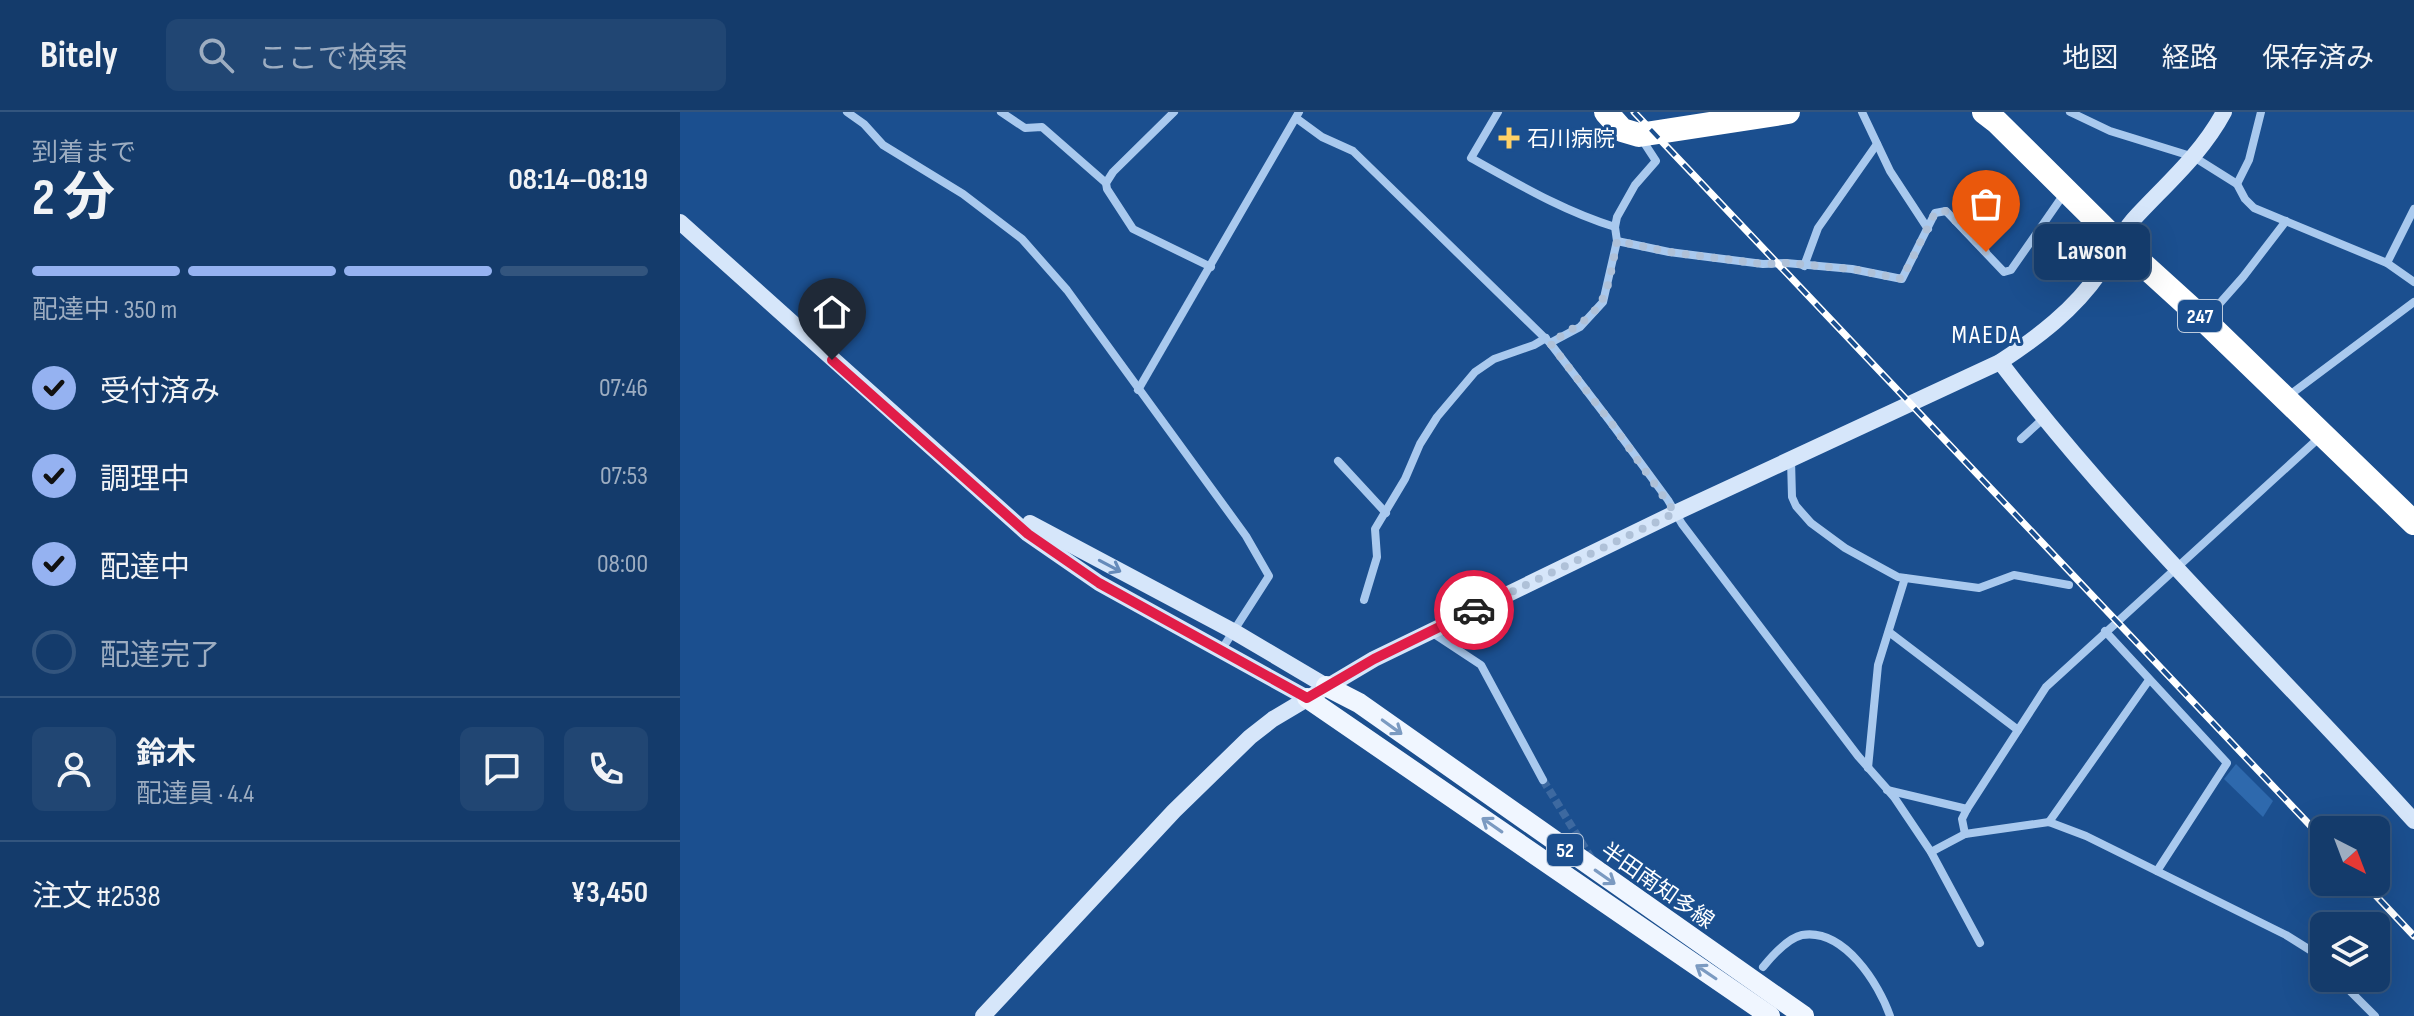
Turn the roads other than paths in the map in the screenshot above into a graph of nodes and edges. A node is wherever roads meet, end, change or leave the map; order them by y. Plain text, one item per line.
1 (1001, 112) edge
2 (1174, 112) edge
3 (1498, 112) edge
4 (1606, 112) edge
5 (1788, 112) edge
6 (1862, 112) edge
7 (1984, 112) edge
8 (2070, 112) edge
9 (2224, 112) edge
10 (2261, 112) edge
11 (852, 113) edge
12 (1297, 115) edge
13 (1710, 118) edge
14 (1639, 135) junction
15 (1877, 144) junction
16 (2194, 157) junction
17 (1106, 183) junction
18 (2237, 184) junction
19 (2067, 190) junction
20 (2414, 209) edge
21 (2286, 221) junction
22 (680, 222) edge
23 (1615, 227) junction
24 (1928, 229) junction
25 (1617, 241) junction
26 (2117, 241) junction
27 (2387, 263) junction
28 (1804, 266) junction
29 (1211, 267) junction
30 (2414, 282) edge
31 (2414, 302) edge
32 (2204, 320) junction
33 (1548, 341) junction
34 (2000, 362) junction
35 (1138, 390) junction
36 (2285, 398) junction
37 (2045, 417) junction
38 (2322, 435) junction
39 (2021, 439) dead end
40 (1791, 458) junction
41 (1338, 461) dead end
42 (950, 465) junction
43 (1386, 513) junction
44 (1675, 513) junction
45 (2410, 513) edge
46 (2176, 567) junction
47 (1905, 578) junction
48 (2069, 585) dead end
49 (1364, 600) dead end
50 (1233, 631) junction
51 (1430, 631) junction
52 (2105, 631) junction
53 (1889, 632) junction
54 (1222, 649) junction
55 (2149, 680) junction
56 (1326, 686) junction
57 (1307, 698) junction
58 (2018, 730) junction
59 (1868, 768) junction
60 (1543, 780) tunnel mouth
61 (1887, 790) junction
62 (1967, 809) junction
63 (2414, 821) edge
64 (2049, 822) junction
65 (1965, 834) junction
66 (1931, 852) junction
67 (2157, 871) junction
68 (1980, 943) dead end
69 (2310, 950) edge
70 (1763, 967) dead end
71 (2351, 992) edge
72 (983, 1016) edge
73 (1770, 1016) edge
74 (1804, 1016) edge
75 (1890, 1016) edge
76 (2375, 1016) edge

1 - 17 street
2 - 17 street
3 - 23 street
4 - 14 highway
5 - 13 highway
6 - 15 street
7 - 19 highway, 247
8 - 16 street
9 - 16 street
10 - 18 street
11 - 35 street
12 - 29 street
12 - 33 street
13 - 14 highway
14 - 23 street
15 - 24 street
15 - 28 street
16 - 18 street
16 - 26 street
17 - 29 street
18 - 21 street
19 - 24 street
19 - 26 highway, 247
20 - 27 street
21 - 27 street
21 - 32 street
22 - 42 street
23 - 25 street
24 - 28 street
25 - 28 street
25 - 33 street
26 - 32 highway, 247
26 - 34 street
27 - 30 street
29 - 35 street
31 - 36 street
32 - 36 highway, 247
33 - 43 street
33 - 44 street
34 - 37 street
34 - 40 street
35 - 50 street
36 - 38 highway, 247
37 - 39 street
37 - 46 street
38 - 45 highway, 247
38 - 46 street
40 - 44 street
40 - 47 street
41 - 43 street
42 -> 50 street
42 - 54 street
43 - 49 street
44 - 51 street
44 - 59 street
46 - 52 street
46 - 63 street
47 - 48 street
47 - 53 street
50 - 54 street
50 - 56 street
51 - 56 street
51 - 60 street
52 - 55 street
52 - 58 street
53 - 58 street
53 - 59 street
54 - 57 street
55 - 64 street
55 - 67 street
56 - 57 street
56 -> 74 main road, 半田南知多線 / 52
57 - 72 street
73 -> 57 main road, 半田南知多線 / 52
58 - 62 street
59 - 61 street
61 - 62 street
61 - 66 street
62 - 65 street
64 - 65 street
64 - 67 street
65 - 66 street
66 - 68 street
67 - 69 street
70 - 75 street
71 - 76 street

